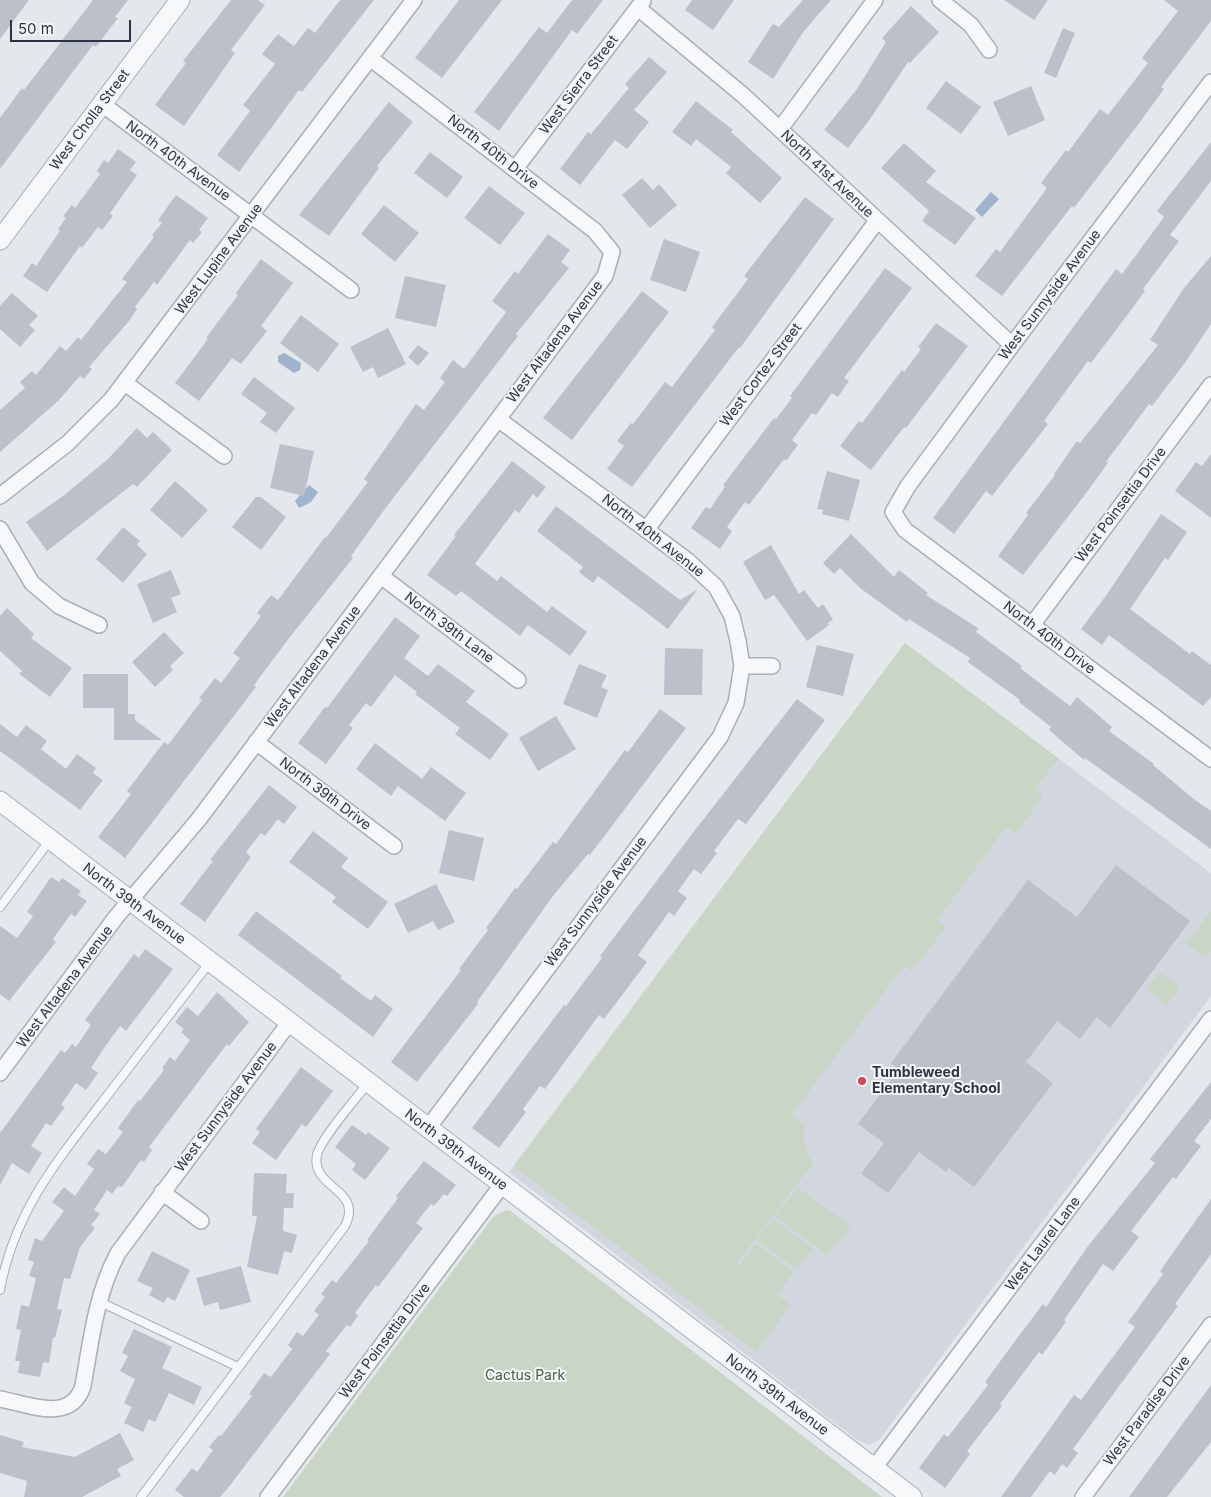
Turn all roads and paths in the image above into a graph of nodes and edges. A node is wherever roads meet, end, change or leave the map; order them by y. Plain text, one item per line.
1 (180, 0) edge
2 (414, 0) edge
3 (875, 0) edge
4 (940, 0) edge
5 (641, 4) edge
6 (990, 50) dead end
7 (370, 58) junction
8 (1211, 82) edge
9 (102, 104) junction
10 (780, 130) junction
11 (516, 169) junction
12 (252, 215) junction
13 (877, 221) junction
14 (0, 240) edge
15 (612, 252) joint
16 (350, 290) dead end
17 (1012, 345) junction
18 (125, 383) junction
19 (1211, 385) edge
20 (498, 419) junction
21 (224, 456) dead end
22 (0, 496) edge
23 (893, 512) joint
24 (0, 529) edge
25 (646, 530) junction
26 (380, 576) junction
27 (99, 625) dead end
28 (1032, 625) junction
29 (742, 666) junction
30 (772, 666) dead end
31 (518, 680) dead end
32 (256, 742) junction
33 (1211, 759) edge
34 (0, 801) edge
35 (50, 840) junction
36 (394, 846) dead end
37 (130, 900) junction
38 (0, 907) edge
39 (210, 962) junction
40 (1211, 1019) edge
41 (289, 1023) junction
42 (0, 1074) edge
43 (368, 1083) junction
44 (428, 1128) junction
45 (502, 1184) junction
46 (162, 1192) junction
47 (201, 1221) dead end
48 (0, 1290) edge
49 (98, 1301) junction
50 (1211, 1325) edge
51 (238, 1367) junction
52 (0, 1399) edge
53 (874, 1468) junction
54 (141, 1497) edge
55 (268, 1497) edge
56 (912, 1497) edge
57 (1083, 1497) edge

1 - 9 street, West Cholla Street
2 - 7 street, West Lupine Avenue
3 - 10 street
4 - 6 street
5 - 10 street, North 41st Avenue
5 - 11 street, West Sierra Street
7 - 11 street, North 40th Drive
7 - 12 street, West Lupine Avenue
8 - 17 street, West Sunnyside Avenue
9 - 12 street, North 40th Avenue
9 - 14 street, West Cholla Street
10 - 13 street, North 41st Avenue
11 - 15 street, North 40th Drive
12 - 16 street, North 40th Avenue
12 - 18 street, West Lupine Avenue
13 - 17 street, North 41st Avenue
13 - 25 street, West Cortez Street
15 - 20 street, West Altadena Avenue
17 - 23 street, West Sunnyside Avenue
18 - 21 street
18 - 22 street, West Lupine Avenue
19 - 28 street, West Poinsettia Drive
20 - 25 street, North 40th Avenue
20 - 26 street, West Altadena Avenue
23 - 28 street, North 40th Drive
24 - 27 street
25 - 29 street, North 40th Avenue
26 - 31 street, North 39th Lane
26 - 32 street, West Altadena Avenue
28 - 33 street, North 40th Drive
29 - 30 street
29 - 44 street, West Sunnyside Avenue
32 - 36 street, North 39th Drive
32 - 37 street, West Altadena Avenue
34 - 35 street, North 39th Avenue
35 - 37 street, North 39th Avenue
35 - 38 lane
37 - 39 street, North 39th Avenue
37 - 42 street, West Altadena Avenue
39 - 41 street, North 39th Avenue
39 - 48 lane
40 - 53 street, West Laurel Lane
41 - 43 street, North 39th Avenue
41 - 46 street, West Sunnyside Avenue
43 - 44 street, North 39th Avenue
43 - 51 lane
44 - 45 street, North 39th Avenue
45 - 53 street, North 39th Avenue
45 - 55 street, West Poinsettia Drive
46 - 47 street
46 - 49 street, West Sunnyside Avenue
49 - 51 lane
49 - 52 street, West Sunnyside Avenue
50 - 57 street, West Paradise Drive
51 - 54 lane
53 - 56 street, North 39th Avenue

